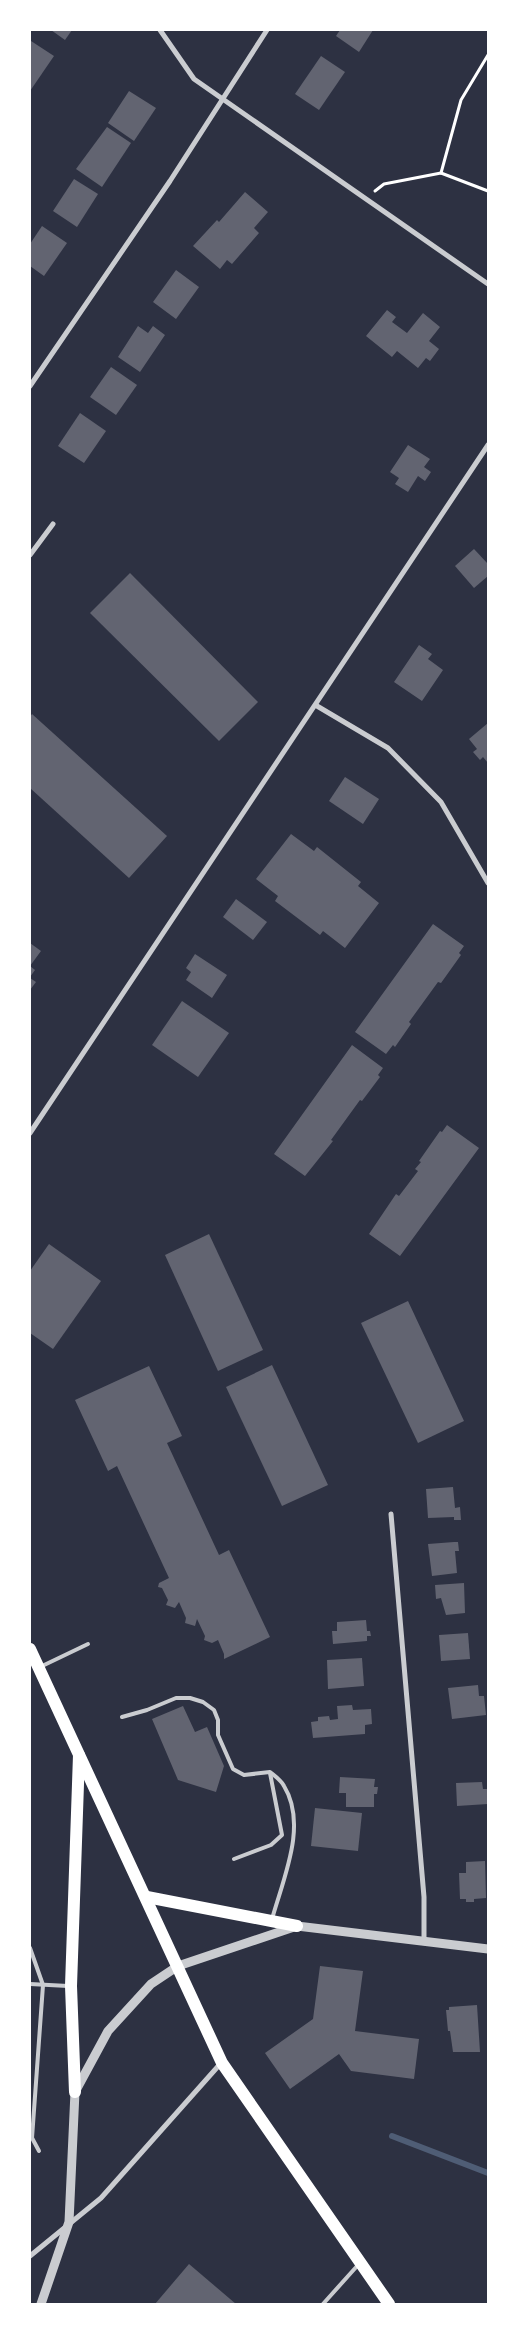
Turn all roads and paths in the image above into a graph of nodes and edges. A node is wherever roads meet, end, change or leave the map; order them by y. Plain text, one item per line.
1 (160, 30) edge
2 (267, 30) edge
3 (488, 55) edge
4 (221, 100) junction
5 (441, 174) junction
6 (488, 191) edge
7 (364, 199) junction
8 (488, 284) edge
9 (30, 386) edge
10 (488, 446) edge
11 (53, 524) dead end
12 (30, 555) edge
13 (317, 706) junction
14 (488, 883) edge
15 (30, 1133) edge
16 (391, 1514) dead end
17 (88, 1644) dead end
18 (30, 1649) edge
19 (39, 1667) junction
20 (122, 1717) dead end
21 (79, 1753) junction
22 (270, 1772) junction
23 (234, 1859) dead end
24 (147, 1898) junction
25 (271, 1921) junction
26 (297, 1926) junction
27 (424, 1941) junction
28 (30, 1948) edge
29 (488, 1949) edge
30 (178, 1966) junction
31 (30, 1984) edge
32 (43, 1985) junction
33 (71, 1986) junction
34 (222, 2063) junction
35 (76, 2092) junction
36 (31, 2136) edge
37 (39, 2150) dead end
38 (69, 2222) junction
39 (30, 2256) edge
40 (362, 2262) junction
41 (41, 2304) edge
42 (323, 2304) edge
43 (389, 2304) edge

1 - 4 street
2 - 4 street
3 - 5 path
4 - 7 street
4 - 9 street
5 - 6 path
5 - 7 path
7 - 8 street
10 - 13 street
11 - 12 street
13 - 14 street
13 - 15 street
16 - 27 street
17 - 19 lane
18 - 19 main road
19 - 21 main road
20 - 22 lane
21 - 24 main road
21 - 33 main road
22 - 23 lane
22 - 25 lane
24 - 25 main road
24 - 30 main road
25 - 26 main road
26 - 27 street
26 - 30 street
27 - 29 street
28 - 32 lane
30 - 34 main road
30 - 35 street
31 - 32 lane
32 - 33 lane
32 - 36 lane
33 - 35 main road
34 - 38 street
34 - 40 main road
35 - 38 street
36 - 37 lane
38 - 39 street
38 - 41 street
40 - 42 lane
40 - 43 main road

